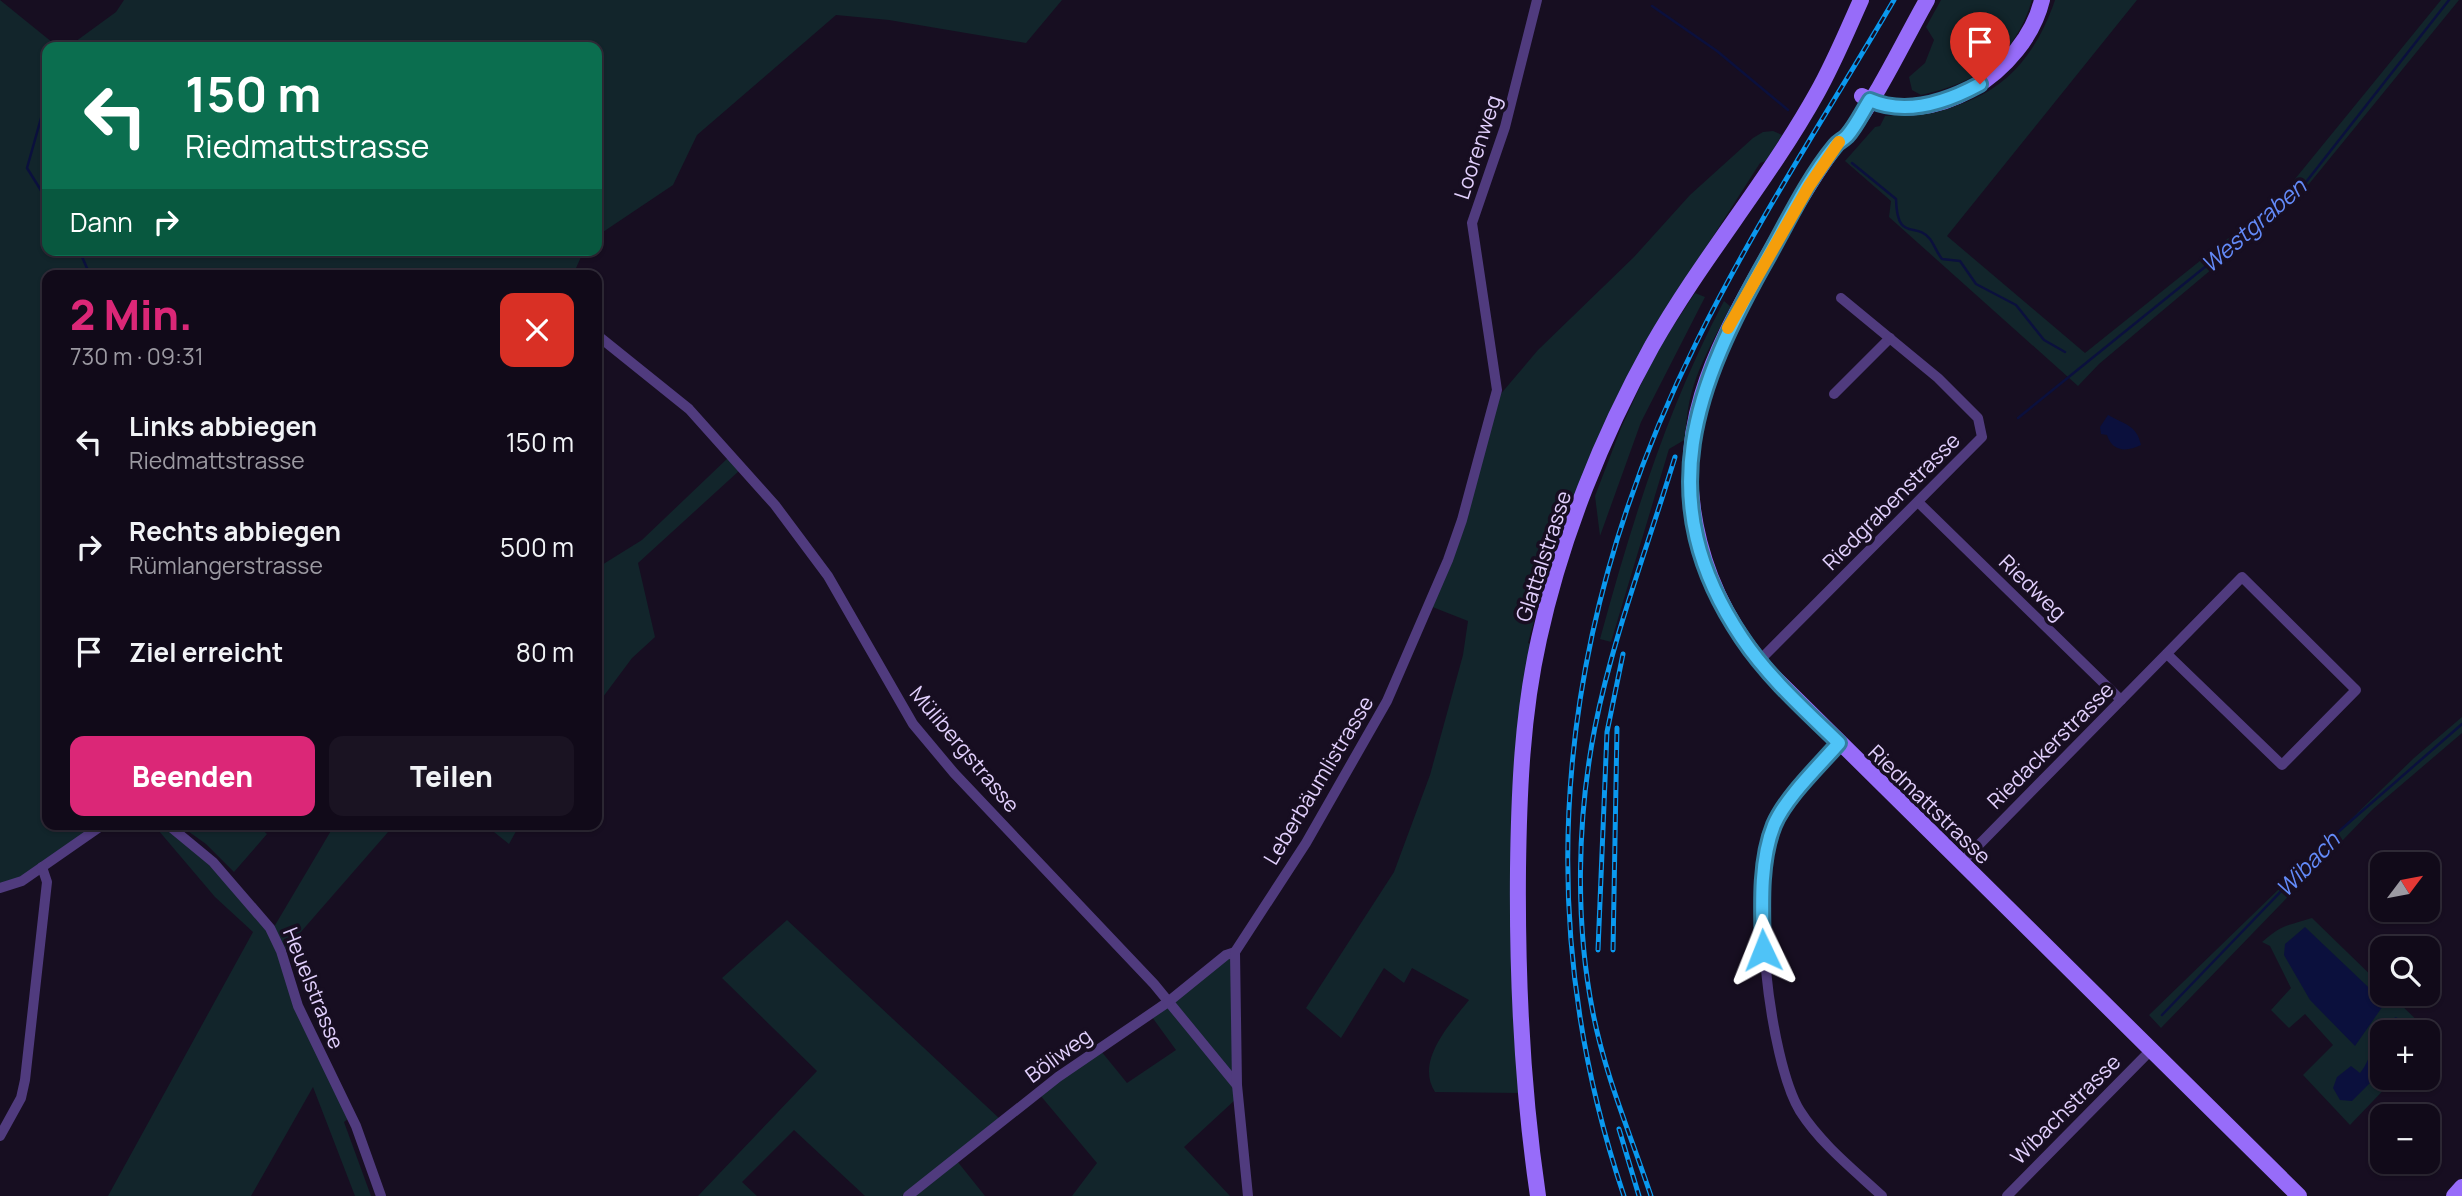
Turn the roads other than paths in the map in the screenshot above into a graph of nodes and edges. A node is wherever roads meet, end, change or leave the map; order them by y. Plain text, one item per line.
1 (1537, 0) edge
2 (1861, 0) edge
3 (1915, 0) edge
4 (1927, 0) edge
5 (2042, 0) edge
6 (1865, 97) junction
7 (1841, 298) dead end
8 (1890, 338) junction
9 (602, 339) edge
10 (1497, 390) joint
11 (1834, 394) dead end
12 (1919, 502) junction
13 (2168, 654) junction
14 (1759, 661) junction
15 (2121, 701) junction
16 (1839, 743) junction
17 (95, 830) edge
18 (174, 830) edge
19 (1961, 863) junction
20 (42, 867) junction
21 (0, 888) edge
22 (1235, 952) junction
23 (1168, 1002) junction
24 (2151, 1050) junction
25 (1237, 1085) junction
26 (0, 1136) edge
27 (2462, 1187) edge
28 (381, 1196) edge
29 (908, 1196) edge
30 (1248, 1196) edge
31 (1538, 1196) edge
32 (1882, 1196) edge
33 (2007, 1196) edge
34 (2299, 1196) edge
35 (2454, 1196) edge

1 - 10 street, Loorenweg
2 - 31 main road, Glattalstrasse
3 - 6 main road
4 - 6 main road
5 - 6 main road
6 - 14 main road, Riedmattstrasse
7 - 8 street, Riedgrabenstrasse
8 - 11 street
8 - 12 street, Riedgrabenstrasse
9 - 23 street, Mülibergstrasse
10 - 22 street, Leberbäumlistrasse
12 - 14 street, Riedgrabenstrasse
12 - 15 street, Riedweg
13 - 13 street, Riedackerstrasse
13 - 15 street, Riedackerstrasse
14 - 16 main road, Riedmattstrasse
15 - 19 street, Riedackerstrasse
16 - 19 main road, Riedmattstrasse
16 - 32 street
17 - 20 street
18 - 28 street, Heuelstrasse
19 - 24 main road, Riedmattstrasse
20 - 21 street
20 - 26 street
22 - 23 street, Böliweg
22 - 25 street
23 - 25 street, Mülibergstrasse
23 - 29 street, Böliweg
24 - 33 street, Wibachstrasse
24 - 34 main road, Riedmattstrasse
25 - 30 street
27 - 35 main road

